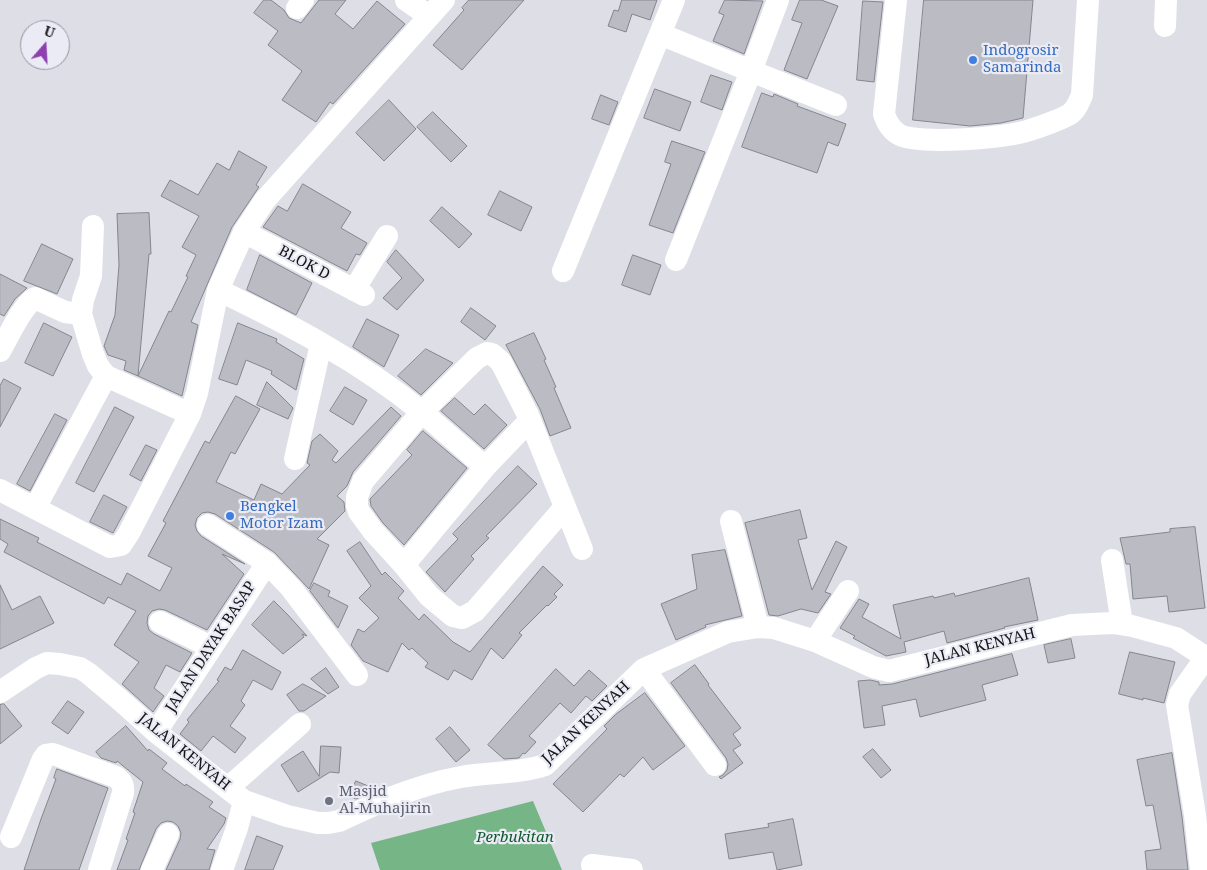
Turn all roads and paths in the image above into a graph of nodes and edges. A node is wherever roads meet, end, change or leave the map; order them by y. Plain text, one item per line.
1 (406, 0) edge
2 (674, 0) edge
3 (778, 0) edge
4 (896, 0) edge
5 (1088, 0) edge
6 (1166, 0) edge
7 (437, 8) edge
8 (1165, 26) dead end
9 (660, 34) junction
10 (750, 71) junction
11 (836, 105) dead end
12 (93, 226) dead end
13 (244, 232) junction
14 (387, 236) dead end
15 (676, 260) dead end
16 (563, 271) dead end
17 (218, 290) junction
18 (81, 314) junction
19 (321, 344) junction
20 (0, 351) edge
21 (106, 376) junction
22 (422, 412) junction
23 (190, 414) junction
24 (530, 420) junction
25 (295, 459) dead end
26 (485, 467) junction
27 (0, 490) edge
28 (565, 507) junction
29 (35, 508) junction
30 (732, 521) dead end
31 (208, 525) dead end
32 (582, 549) dead end
33 (1112, 560) dead end
34 (266, 563) junction
35 (404, 565) junction
36 (848, 591) dead end
37 (160, 622) dead end
38 (1122, 624) junction
39 (758, 627) junction
40 (815, 641) junction
41 (211, 647) junction
42 (1207, 657) edge
43 (644, 669) junction
44 (357, 675) dead end
45 (0, 692) edge
46 (300, 724) dead end
47 (156, 732) junction
48 (715, 765) dead end
49 (236, 794) junction
50 (168, 834) dead end
51 (12, 837) dead end
52 (592, 865) dead end
53 (99, 870) edge
54 (152, 870) edge
55 (222, 870) edge
56 (632, 870) edge
57 (1201, 870) edge

1 - 7 street
2 - 9 street
3 - 10 street
4 - 5 street
6 - 8 street
7 - 13 street
9 - 10 street
9 - 16 street
10 - 11 street
10 - 15 street
12 - 18 street
13 - 14 street, BLOK D
13 - 17 street
17 - 19 street
17 - 23 street
18 - 20 street
18 - 21 street
19 - 22 street
19 - 25 street
21 - 23 street
21 - 29 street
22 - 24 street
22 - 26 street
22 - 35 street
23 - 29 street
24 - 26 street
24 - 28 street
26 - 35 street
27 - 29 street
28 - 32 street
28 - 35 street
30 - 39 street
31 - 34 street
33 - 38 street
34 - 41 street, JALAN DAYAK BASAP
34 - 44 street
36 - 40 street
37 - 41 street
38 - 40 street, JALAN KENYAH
38 - 42 street, JALAN KENYAH
39 - 40 street, JALAN KENYAH
39 - 43 street, JALAN KENYAH
41 - 47 street, JALAN DAYAK BASAP
42 - 57 street
43 - 48 street
43 - 49 street, JALAN KENYAH
45 - 47 street, JALAN KENYAH
46 - 49 street
47 - 49 street, JALAN KENYAH
49 - 55 street
50 - 54 street
51 - 53 street
52 - 56 street

